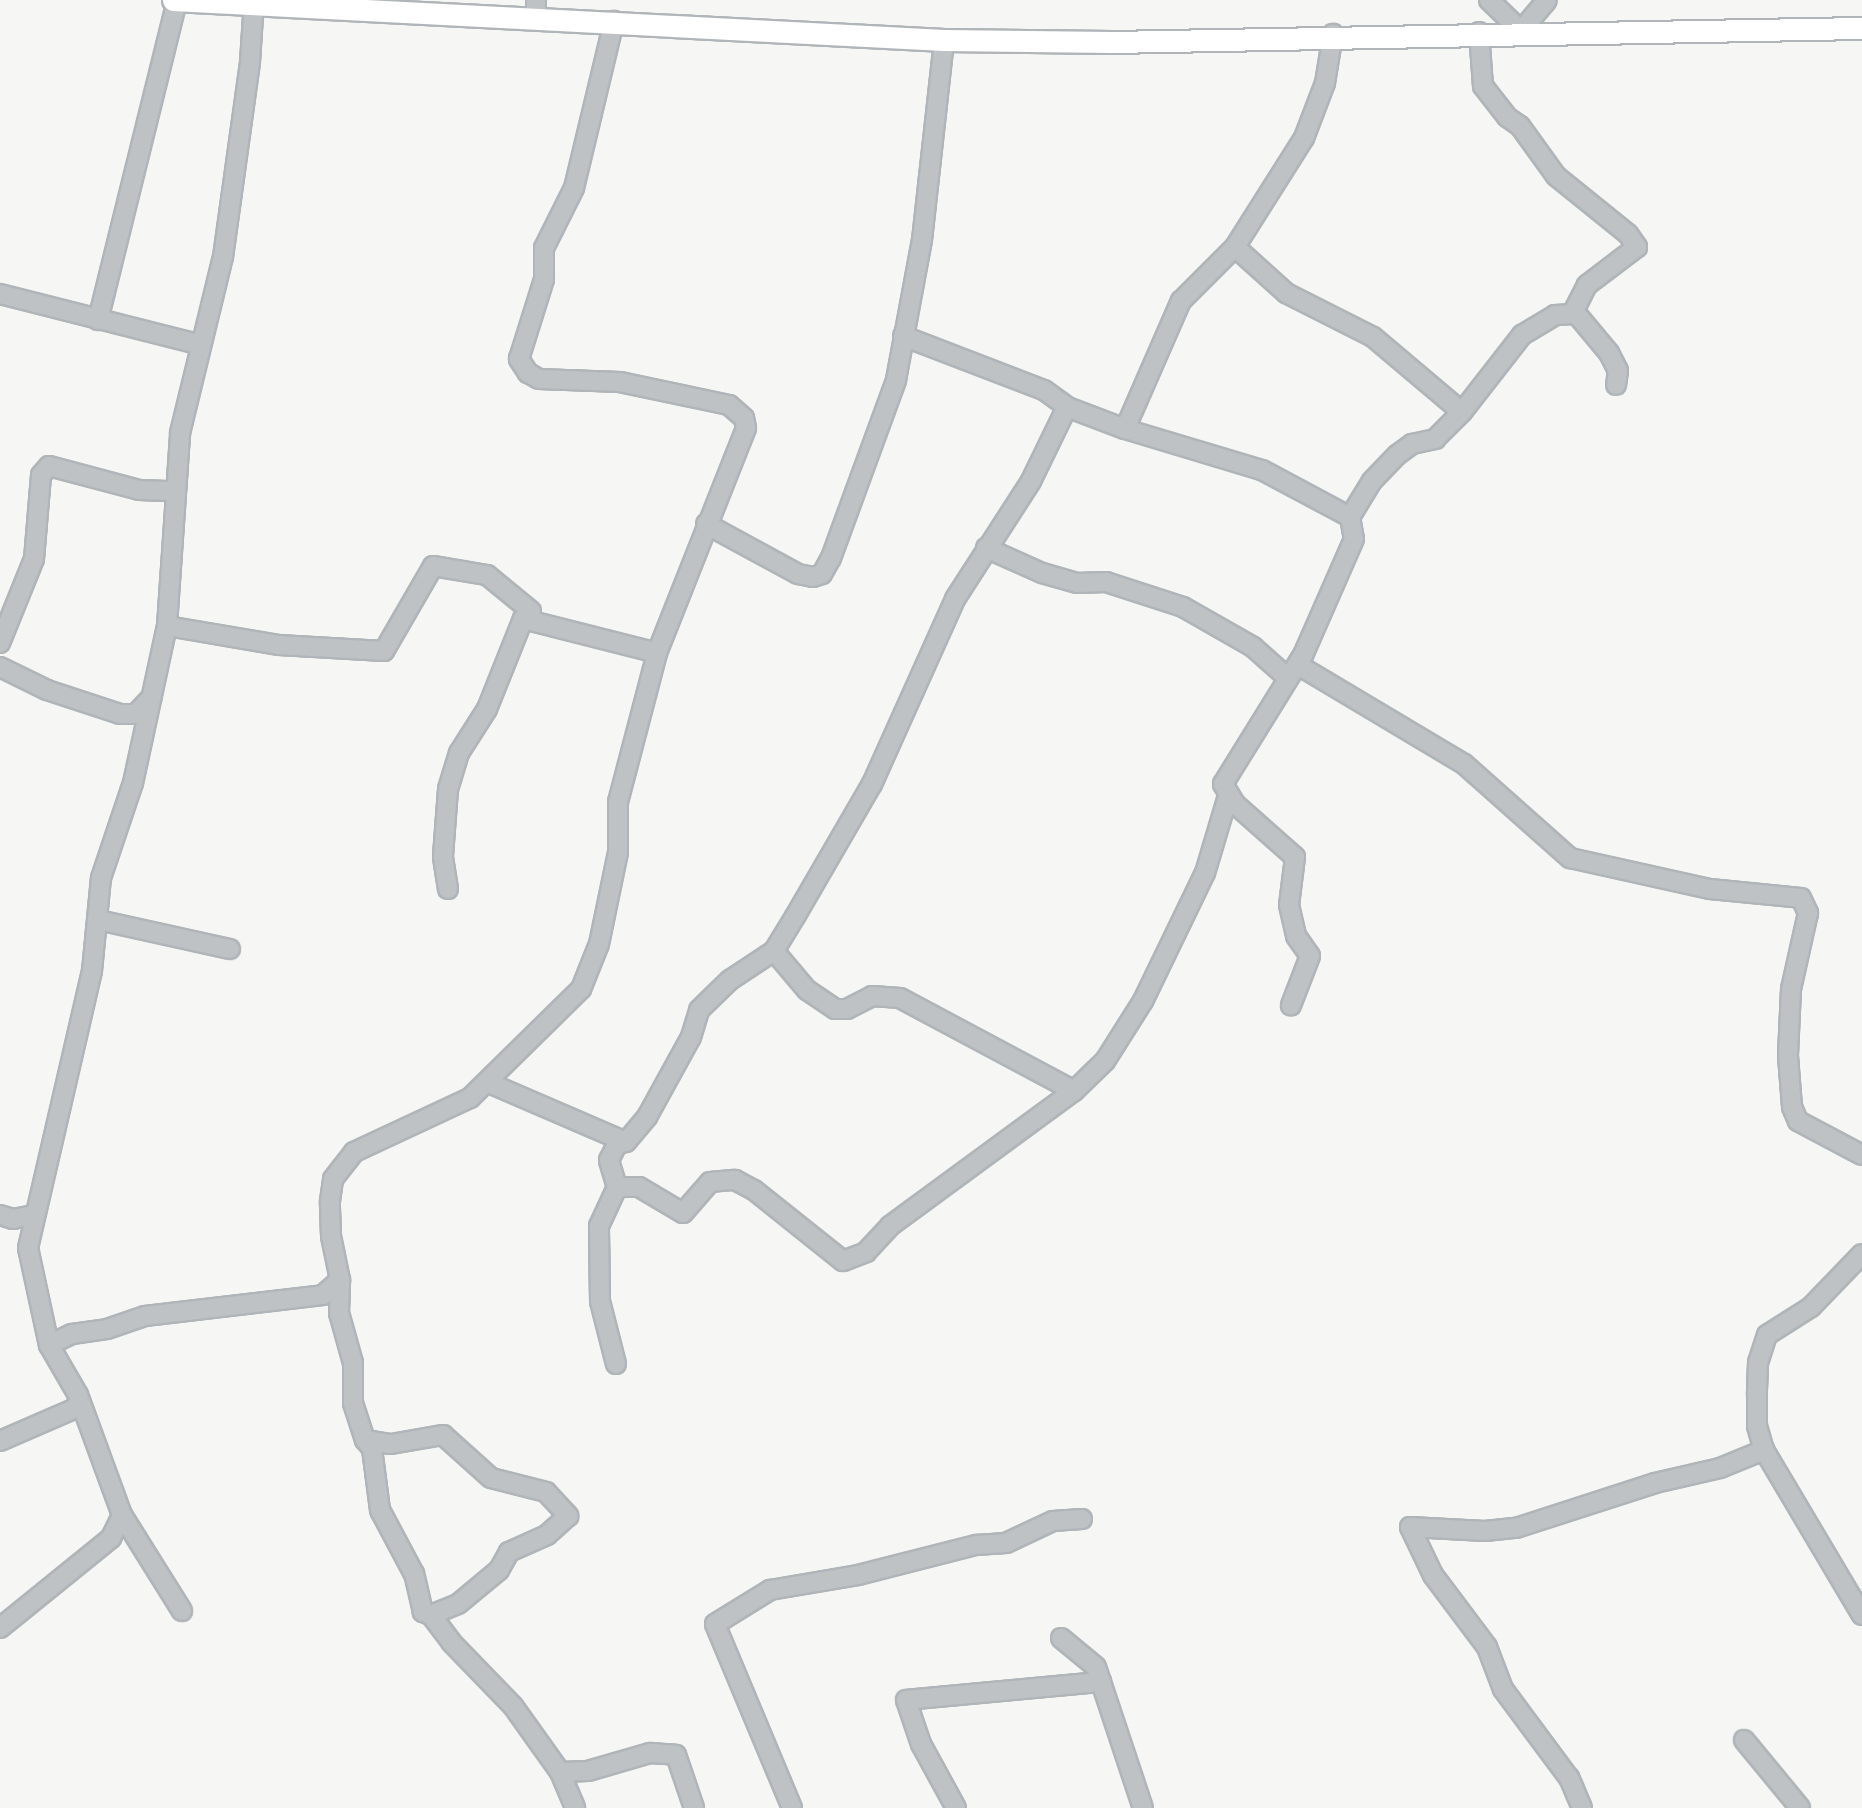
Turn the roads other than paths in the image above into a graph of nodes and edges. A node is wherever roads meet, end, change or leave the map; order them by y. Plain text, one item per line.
1 (175, 0) edge
2 (1489, 0) edge
3 (1547, 0) edge
4 (254, 3) edge
5 (536, 10) edge
6 (614, 21) junction
7 (1862, 28) edge
8 (1521, 31) junction
9 (1479, 32) junction
10 (1333, 34) junction
11 (944, 40) junction
12 (1235, 247) junction
13 (0, 294) edge
14 (1575, 314) junction
15 (98, 320) junction
16 (903, 337) junction
17 (201, 345) junction
18 (1616, 385) dead end
19 (1067, 407) junction
20 (1462, 412) junction
21 (1125, 429) junction
22 (174, 491) junction
23 (1350, 517) junction
24 (706, 524) junction
25 (986, 548) junction
26 (531, 611) dead end
27 (167, 626) junction
28 (0, 643) edge
29 (657, 653) junction
30 (0, 667) edge
31 (1293, 672) junction
32 (154, 694) junction
33 (1228, 796) junction
34 (448, 889) dead end
35 (98, 920) junction
36 (230, 949) dead end
37 (774, 951) junction
38 (1291, 1005) dead end
39 (489, 1083) junction
40 (1074, 1091) junction
41 (626, 1142) junction
42 (1862, 1154) edge
43 (617, 1187) junction
44 (0, 1215) edge
45 (34, 1215) junction
46 (1862, 1254) edge
47 (340, 1280) junction
48 (49, 1345) junction
49 (616, 1364) dead end
50 (78, 1403) junction
51 (365, 1440) junction
52 (0, 1441) edge
53 (1764, 1450) junction
54 (122, 1515) junction
55 (1082, 1519) dead end
56 (181, 1611) dead end
57 (431, 1615) junction
58 (1862, 1615) edge
59 (0, 1628) edge
60 (1061, 1637) dead end
61 (1101, 1682) junction
62 (1744, 1740) dead end
63 (560, 1772) junction
64 (575, 1808) edge
65 (694, 1808) edge
66 (792, 1808) edge
67 (956, 1808) edge
68 (1143, 1808) edge
69 (1582, 1808) edge
70 (1800, 1808) edge

1 - 4 main road
1 - 15 street
2 - 8 street
3 - 8 street
4 - 5 main road
4 - 17 street
5 - 6 main road
6 - 11 main road
6 - 24 street
7 - 8 main road
8 - 9 main road
9 - 10 main road
9 - 14 street
10 - 11 main road
10 - 12 street
11 - 16 street
12 - 20 street
12 - 21 street
13 - 15 street
14 - 18 street
14 - 20 street
15 - 17 street
16 - 19 street
16 - 24 street
17 - 22 street
19 - 21 street
19 - 25 street
20 - 23 street
21 - 23 street
22 - 27 street
22 - 28 street
23 - 31 street
24 - 29 street
25 - 31 street
25 - 37 street
26 - 27 street
27 - 32 street
29 - 34 street
29 - 39 street
30 - 32 street
31 - 33 street
31 - 42 street
32 - 35 street
33 - 38 street
33 - 40 street
35 - 36 street
35 - 45 street
37 - 40 street
37 - 41 street
39 - 41 street
39 - 47 street
40 - 43 street
41 - 43 street
43 - 49 street
44 - 45 street
45 - 48 street
46 - 53 street
47 - 48 street
47 - 51 street
48 - 50 street
50 - 52 street
50 - 54 street
51 - 57 street
51 - 57 street
53 - 58 street
53 - 69 street
54 - 56 street
54 - 59 street
55 - 66 street
57 - 63 street
60 - 61 street
61 - 67 street
61 - 68 street
62 - 70 street
63 - 64 street
63 - 65 street

